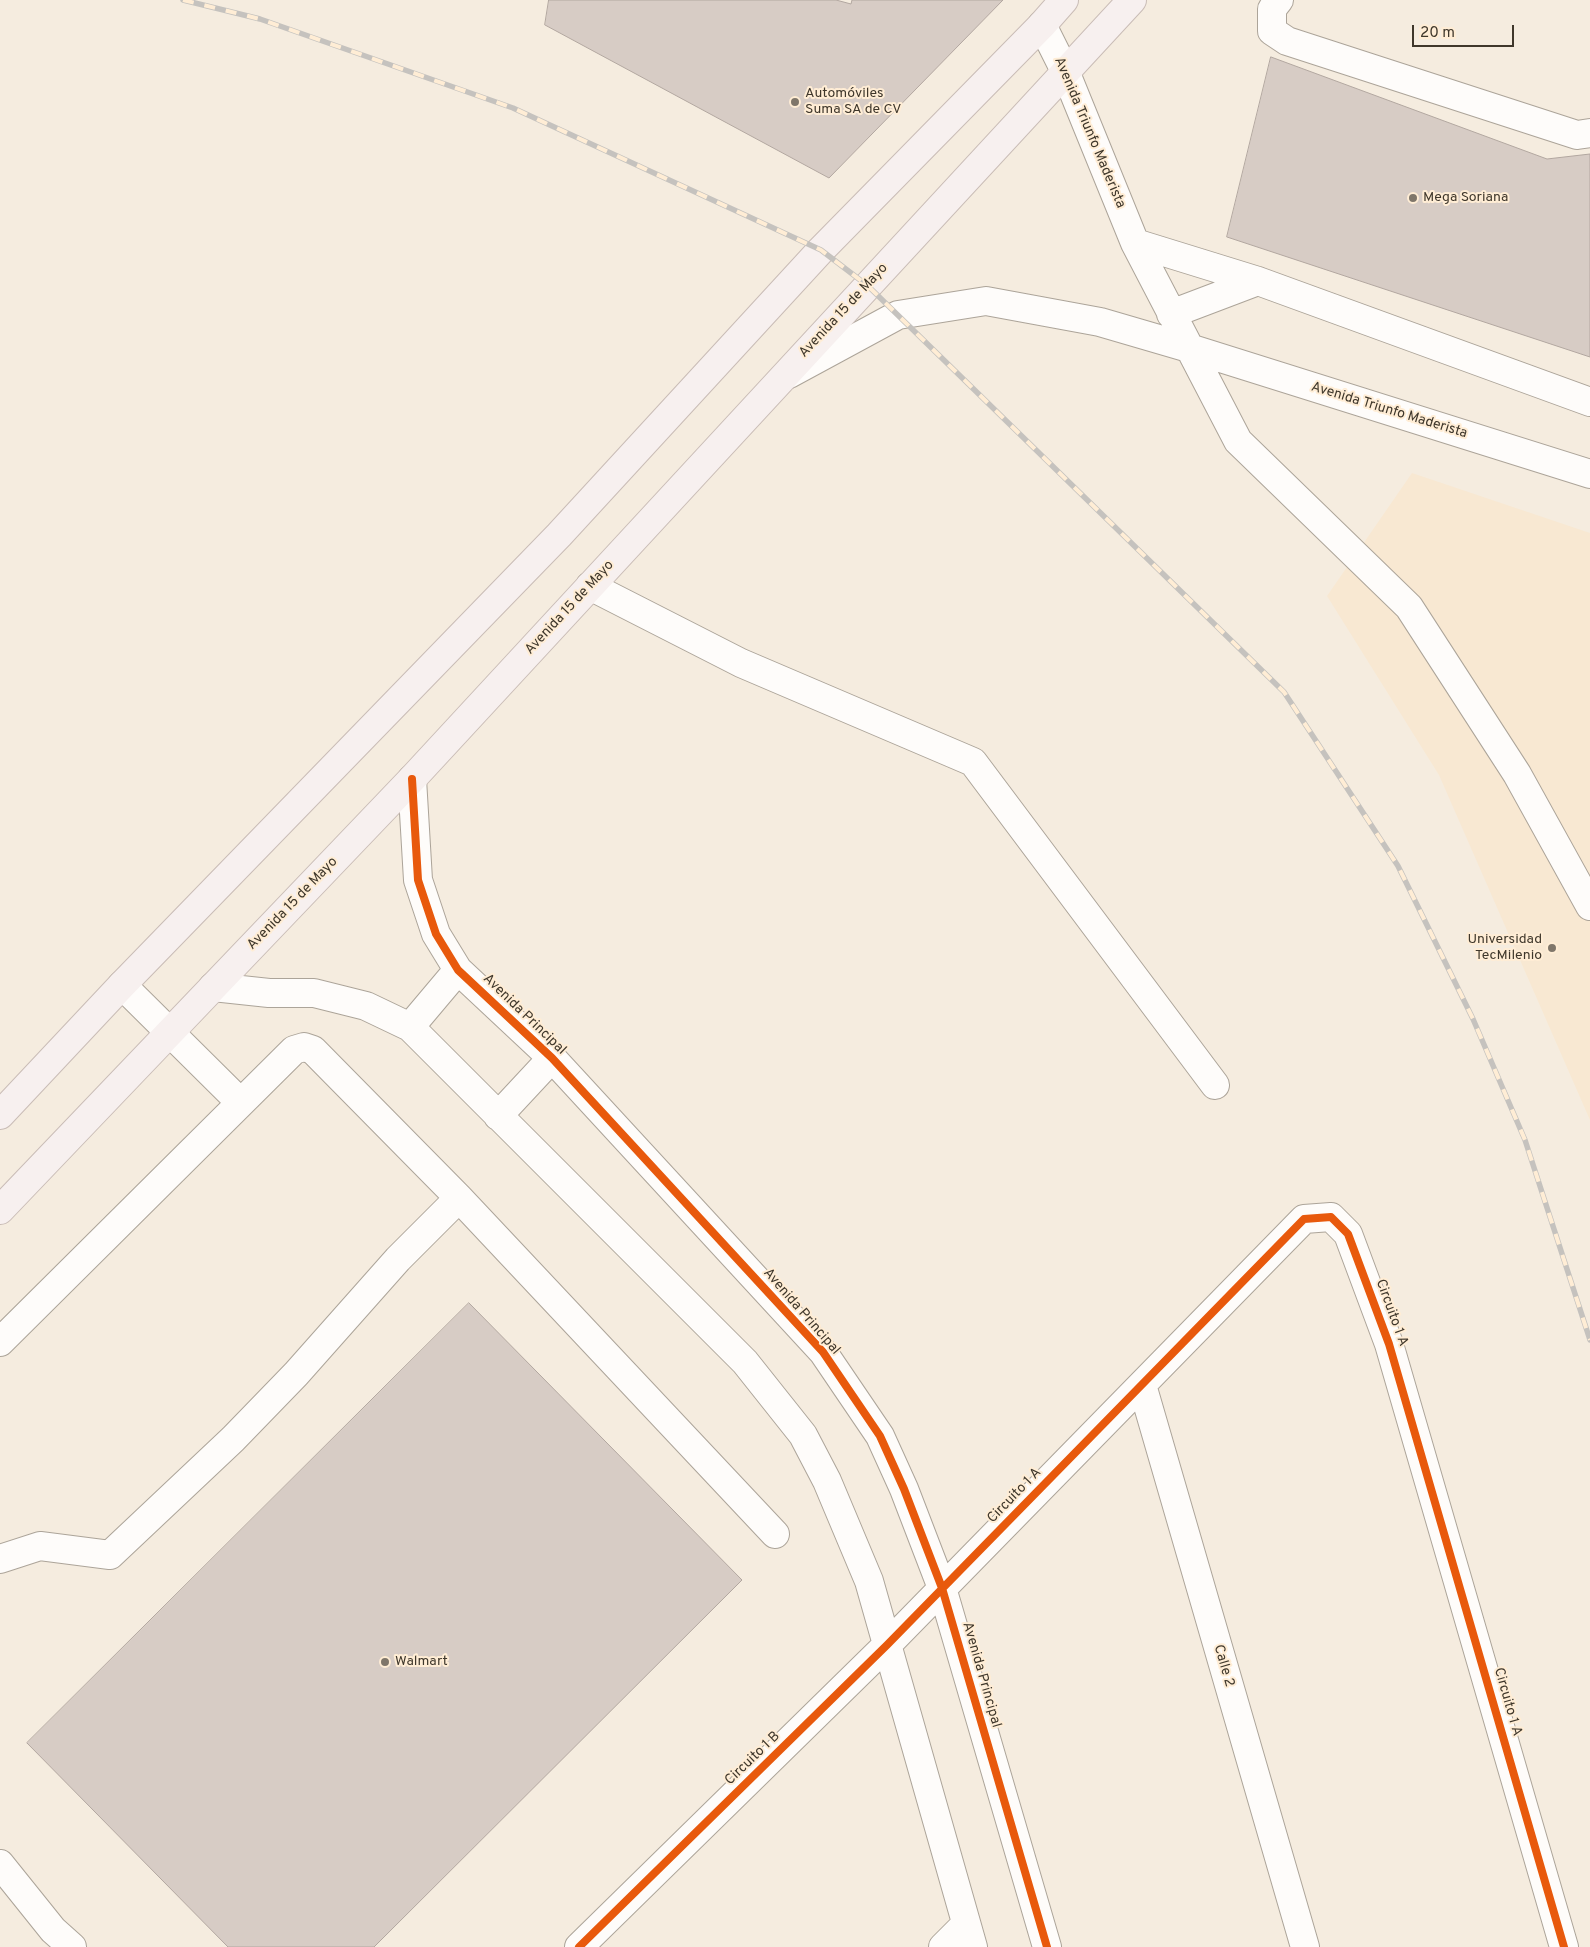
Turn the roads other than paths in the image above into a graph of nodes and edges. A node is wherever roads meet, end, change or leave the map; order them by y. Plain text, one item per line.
1 (1064, 0) edge
2 (1132, 0) edge
3 (1279, 0) edge
4 (1042, 25) junction
5 (1065, 70) junction
6 (1590, 133) edge
7 (1135, 243) junction
8 (1258, 281) junction
9 (1171, 314) junction
10 (1189, 348) junction
11 (783, 377) junction
12 (1590, 402) edge
13 (1590, 474) edge
14 (590, 586) junction
15 (412, 779) junction
16 (1579, 870) edge
17 (1590, 906) edge
18 (458, 970) junction
19 (122, 986) junction
20 (213, 987) junction
21 (410, 1027) junction
22 (170, 1032) junction
23 (552, 1058) junction
24 (1215, 1085) dead end
25 (240, 1102) junction
26 (0, 1115) edge
27 (498, 1116) junction
28 (459, 1198) junction
29 (0, 1210) edge
30 (0, 1342) edge
31 (1142, 1385) junction
32 (775, 1534) dead end
33 (0, 1559) edge
34 (942, 1588) junction
35 (887, 1645) junction
36 (0, 1864) edge
37 (970, 1936) edge
38 (72, 1947) edge
39 (579, 1947) edge
40 (943, 1947) edge
41 (1047, 1947) edge
42 (1305, 1947) edge
43 (1564, 1947) edge

1 - 4 main road
2 - 5 main road, Avenida 15 de Mayo
3 - 6 street
4 - 5 street, Avenida Triunfo Maderista
4 - 19 main road
5 - 7 street, Avenida Triunfo Maderista
5 - 11 main road, Avenida 15 de Mayo
7 - 8 street
7 - 9 street, Avenida Triunfo Maderista
8 - 9 street
8 - 12 street
9 - 10 street, Avenida Triunfo Maderista
10 - 11 street, Avenida Triunfo Maderista
10 - 13 street, Avenida Triunfo Maderista
10 - 16 street
11 - 14 main road, Avenida 15 de Mayo
14 - 15 main road, Avenida 15 de Mayo
14 - 24 street
15 - 18 street, Avenida Principal
15 - 20 main road, Avenida 15 de Mayo
16 - 17 street
18 - 21 street
18 - 23 street, Avenida Principal
19 - 22 street
19 - 26 main road
20 - 21 street
20 - 22 main road, Avenida 15 de Mayo
21 - 27 street
22 - 25 street
22 - 29 main road, Avenida 15 de Mayo
23 - 27 street
23 - 34 street, Avenida Principal
25 - 28 street
25 - 30 street
27 - 35 street
28 - 32 street
28 - 33 street
31 - 34 street, Circuito 1 A
31 - 42 street, Calle 2
31 - 43 street, Circuito 1 A
34 - 35 street, Circuito 1 B
34 - 41 street, Avenida Principal
35 - 37 street
35 - 39 street, Circuito 1 B
36 - 38 street
37 - 40 street

